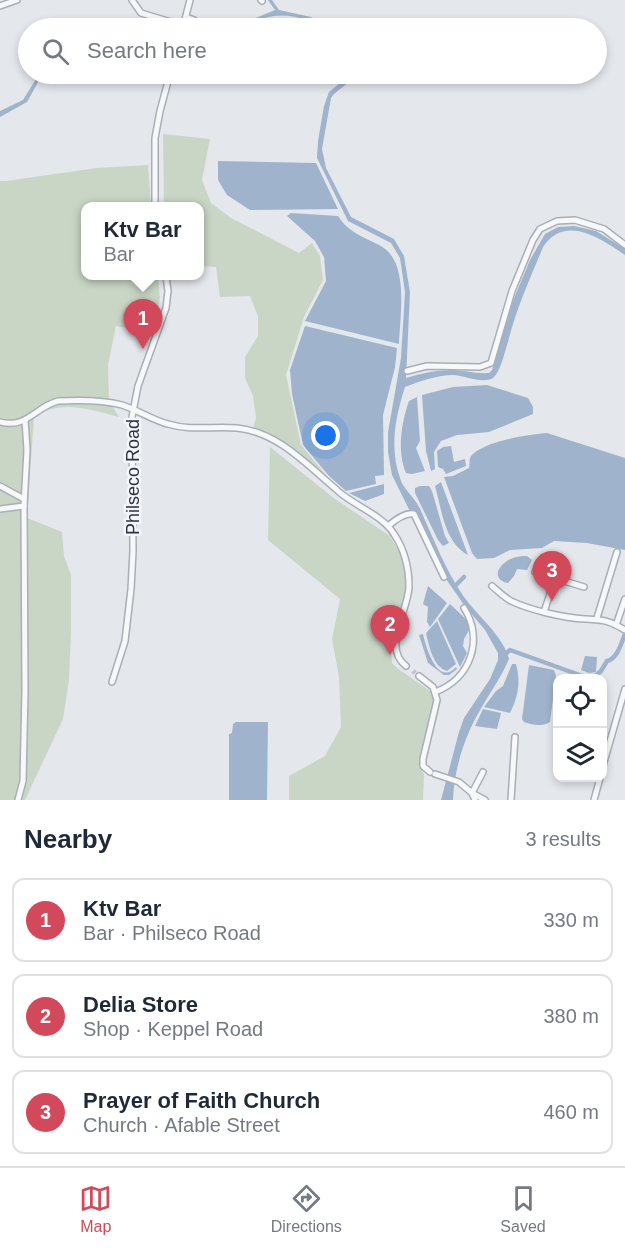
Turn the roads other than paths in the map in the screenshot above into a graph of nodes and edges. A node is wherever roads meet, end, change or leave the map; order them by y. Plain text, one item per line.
1 (17, 0) edge
2 (132, 0) edge
3 (190, 0) edge
4 (0, 6) edge
5 (186, 17) edge
6 (156, 18) edge
7 (167, 84) edge
8 (155, 202) edge
9 (625, 246) edge
10 (167, 280) edge
11 (407, 371) dead end
12 (133, 409) junction
13 (25, 420) junction
14 (0, 422) edge
15 (0, 486) edge
16 (24, 499) junction
17 (24, 506) junction
18 (0, 509) edge
19 (388, 526) junction
20 (617, 552) dead end
21 (536, 572) dead end
22 (444, 577) dead end
23 (555, 579) junction
24 (492, 586) dead end
25 (584, 587) dead end
26 (625, 599) edge
27 (464, 608) dead end
28 (544, 612) junction
29 (597, 618) junction
30 (616, 625) junction
31 (625, 630) edge
32 (112, 682) dead end
33 (625, 689) edge
34 (435, 692) junction
35 (616, 722) junction
36 (625, 724) edge
37 (515, 737) dead end
38 (607, 754) edge
39 (483, 772) dead end
40 (599, 782) edge
41 (472, 793) junction
42 (18, 800) edge
43 (475, 800) edge
44 (485, 800) edge
45 (511, 800) edge
46 (594, 800) edge

1 - 4 street
2 - 6 street
3 - 5 street
7 - 8 street
9 - 11 street
10 - 12 street, Philseco Road
12 - 13 street
12 - 19 street
12 - 32 street, Philseco Road
13 - 14 street
13 - 16 street
15 - 16 street
16 - 17 street
17 - 18 street
17 - 42 street
19 - 22 street
19 - 34 street
20 - 29 street
21 - 23 street
23 - 25 street
23 - 28 street
24 - 28 street
26 - 30 street
27 - 34 street
28 - 29 street
29 - 30 street
30 - 31 street
33 - 35 street
34 - 41 street
35 - 36 street
35 - 38 street
37 - 45 street
39 - 41 street
40 - 46 street
41 - 43 street
41 - 44 street

